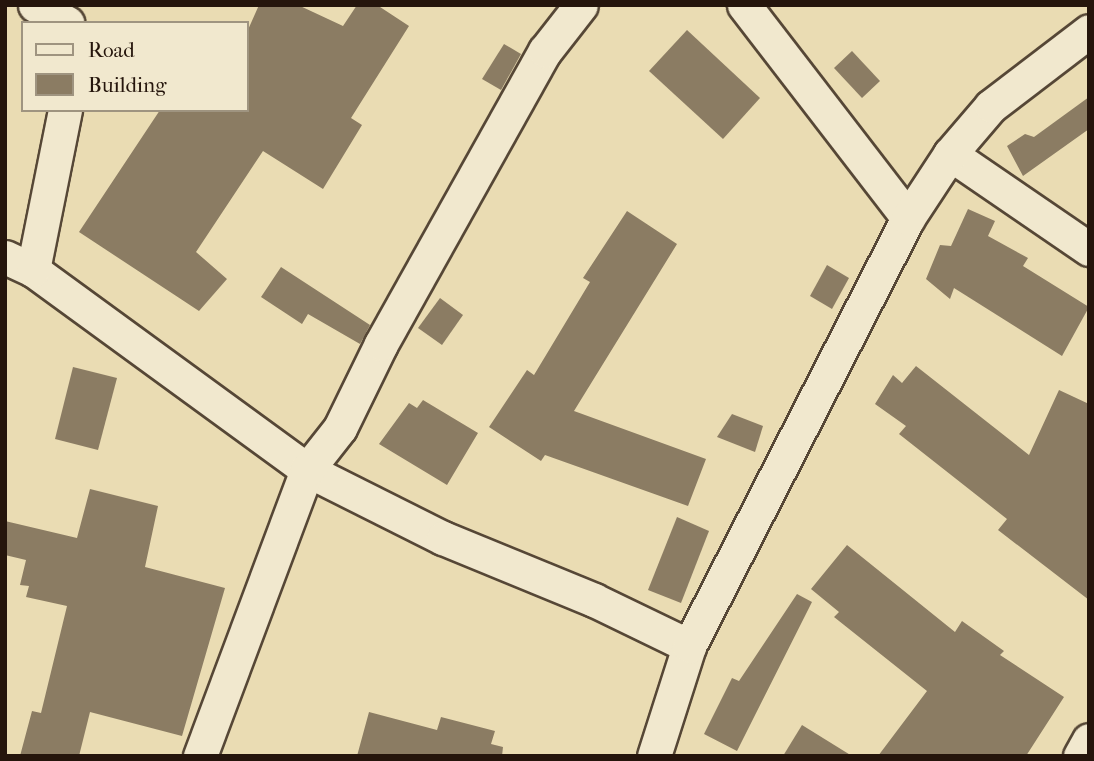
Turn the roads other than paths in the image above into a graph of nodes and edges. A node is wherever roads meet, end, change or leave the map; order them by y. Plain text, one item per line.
1 (35, 5) edge
2 (581, 5) edge
3 (744, 5) edge
4 (63, 21) edge
5 (1089, 31) edge
6 (64, 112) edge
7 (950, 154) junction
8 (908, 218) junction
9 (1089, 250) edge
10 (19, 264) edge
11 (307, 470) junction
12 (689, 646) junction
13 (1089, 740) edge
14 (657, 754) edge
15 (200, 756) edge
16 (1080, 756) edge

1 - 4 street
2 - 11 street
3 - 8 street
5 - 7 street
6 - 10 street
7 - 8 street
7 - 9 street
8 - 12 street
10 - 11 street
11 - 12 street
11 - 15 street
12 - 14 street
13 - 16 street

